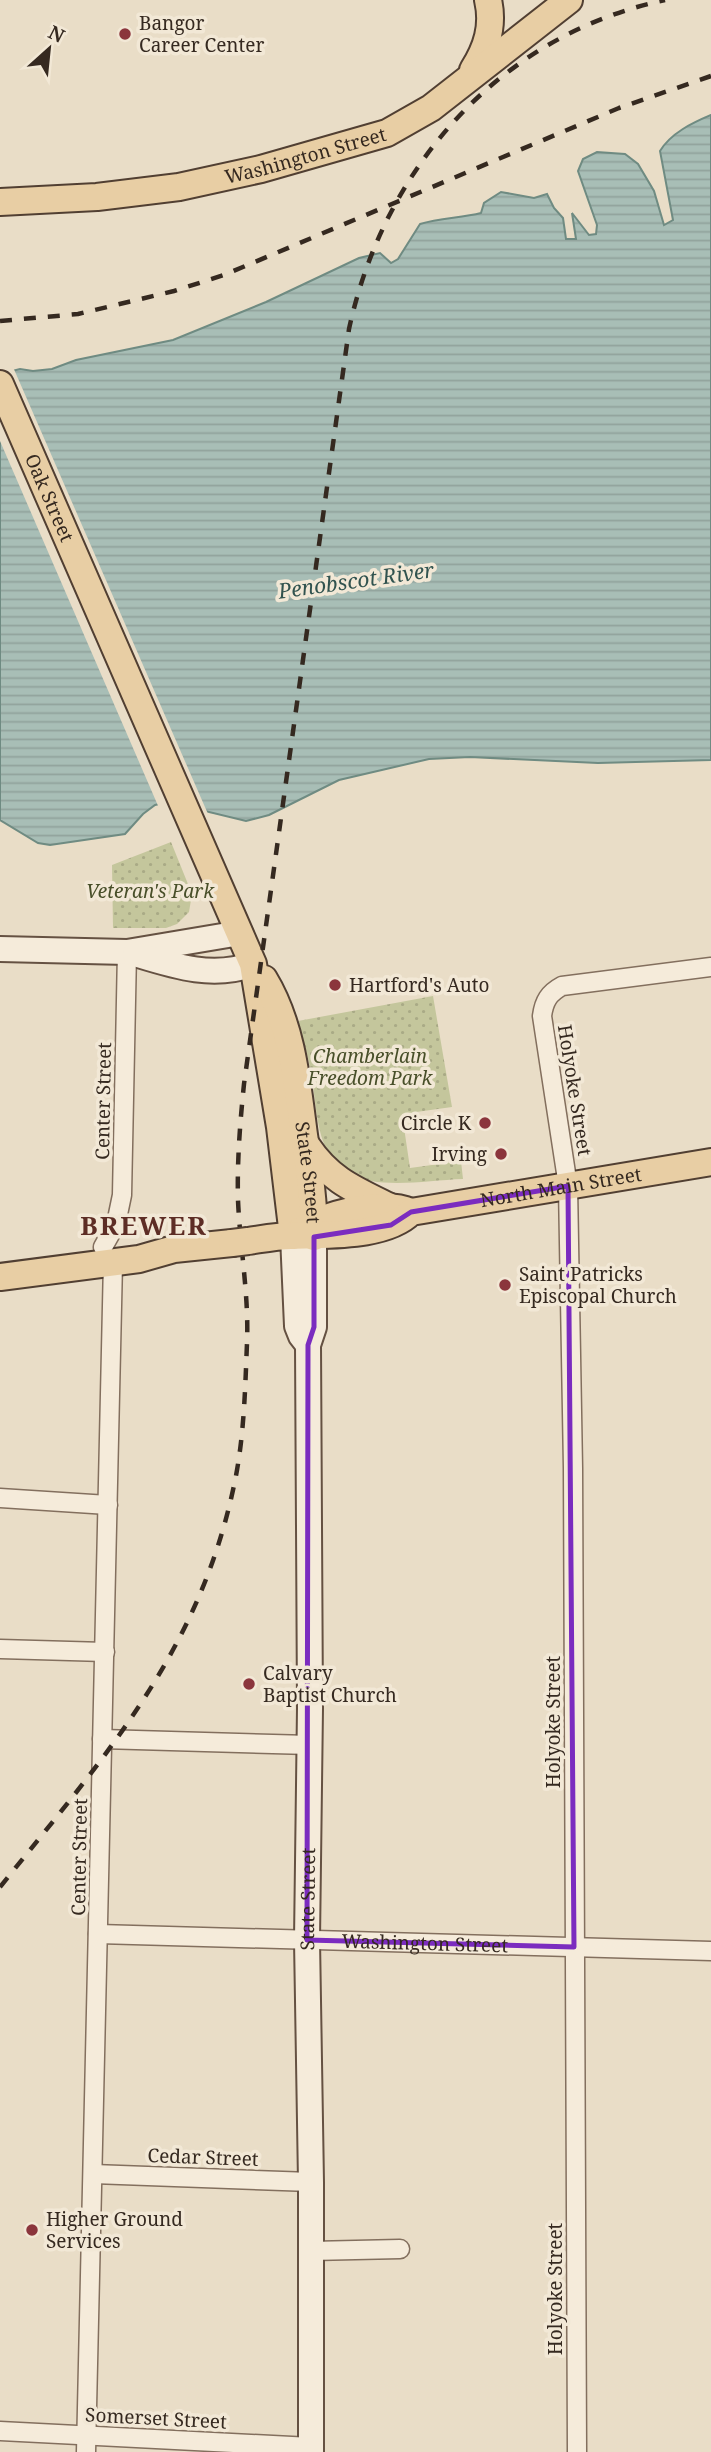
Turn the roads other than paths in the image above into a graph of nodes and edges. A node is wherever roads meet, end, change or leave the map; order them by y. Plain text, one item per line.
1 (488, 0) edge
2 (569, 0) edge
3 (466, 80) junction
4 (0, 202) edge
5 (0, 384) edge
6 (99, 610) joint
7 (240, 933) junction
8 (0, 949) edge
9 (127, 952) junction
10 (253, 964) junction
11 (711, 967) edge
12 (306, 1144) junction
13 (711, 1162) edge
14 (568, 1186) junction
15 (400, 1209) junction
16 (307, 1232) junction
17 (108, 1255) junction
18 (0, 1261) edge
19 (0, 1277) edge
20 (0, 1498) edge
21 (108, 1505) junction
22 (0, 1649) edge
23 (104, 1652) junction
24 (102, 1739) junction
25 (310, 1745) junction
26 (98, 1934) junction
27 (307, 1940) junction
28 (574, 1947) junction
29 (711, 1951) edge
30 (93, 2174) junction
31 (311, 2182) junction
32 (400, 2249) dead end
33 (311, 2251) junction
34 (0, 2431) edge
35 (86, 2444) edge
36 (311, 2449) edge
37 (577, 2452) edge

1 - 3 main road
2 - 3 main road, Washington Street
3 - 4 main road, Washington Street
5 - 6 main road, Oak Street
6 - 7 main road, State Street
7 - 9 main road
7 - 10 main road, State Street
8 - 9 main road
9 - 10 main road
9 - 17 street, Center Street
10 - 12 main road, State Street
10 - 16 main road, State Street
11 - 14 street, Holyoke Street
12 - 15 main road
12 - 16 main road, State Street
13 - 14 main road, North Main Street
14 - 15 main road, North Main Street
14 - 28 street, Holyoke Street
15 - 16 main road, North Main Street
16 - 17 main road, North Main Street
16 - 25 main road, State Street
17 - 18 main road, North Main Street
17 - 19 main road, North Main Street
17 - 21 street, Center Street
20 - 21 street
21 - 23 street, Center Street
22 - 23 street
23 - 24 street, Center Street
24 - 25 street
24 - 26 street, Center Street
25 - 27 main road, State Street
26 - 27 street, Washington Street
26 - 30 street, Center Street
27 - 28 street, Washington Street
27 - 31 main road, State Street
28 - 29 street, Washington Street
28 - 37 street, Holyoke Street
30 - 31 street, Cedar Street
30 - 35 street, Center Street
31 - 33 main road, State Street
32 - 33 street
33 - 36 main road, State Street
34 - 35 street, Somerset Street
35 - 36 street, Somerset Street

